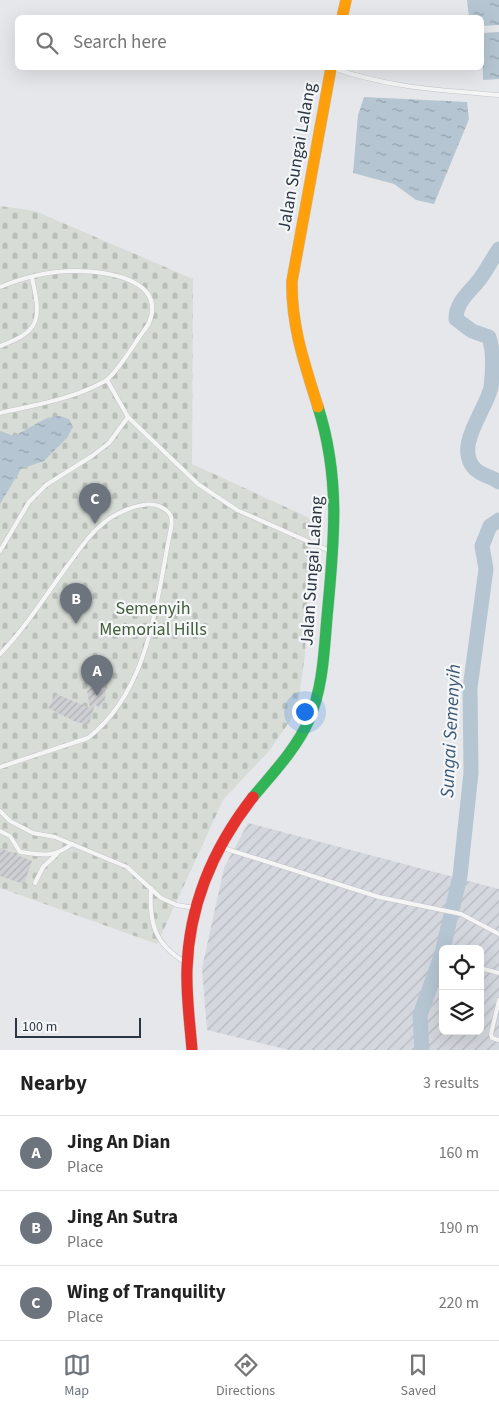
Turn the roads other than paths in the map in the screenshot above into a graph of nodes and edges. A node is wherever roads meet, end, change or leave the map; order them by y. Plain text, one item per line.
1 (346, 0) edge
2 (343, 15) edge
3 (332, 70) edge
4 (338, 70) edge
5 (499, 95) edge
6 (32, 278) junction
7 (0, 287) edge
8 (0, 346) edge
9 (107, 380) junction
10 (0, 413) edge
11 (128, 417) junction
12 (0, 551) edge
13 (334, 553) junction
14 (0, 654) edge
15 (0, 767) edge
16 (0, 811) edge
17 (0, 831) edge
18 (72, 844) junction
19 (218, 847) junction
20 (59, 853) junction
21 (35, 883) dead end
22 (151, 888) junction
23 (196, 909) junction
24 (499, 934) edge
25 (188, 964) junction
26 (484, 969) edge
27 (499, 973) edge
28 (499, 1000) edge
29 (499, 1040) edge
30 (192, 1050) edge

1 - 2 street
3 - 13 street, Jalan Sungai Lalang
4 - 5 lane
6 - 7 lane
6 - 8 lane
6 - 9 lane
9 - 10 lane
9 - 11 lane
11 - 12 lane
11 - 13 lane
13 - 19 street, Jalan Sungai Lalang
14 - 15 lane
16 - 18 lane
17 - 20 lane
18 - 20 lane
18 - 22 lane
19 - 23 street, Jalan Sungai Lalang
19 - 24 lane
20 - 21 lane
22 - 23 lane
22 - 25 lane
23 - 25 street, Jalan Sungai Lalang
25 - 30 street, Jalan Sungai Lalang
26 - 27 lane
28 - 29 lane

